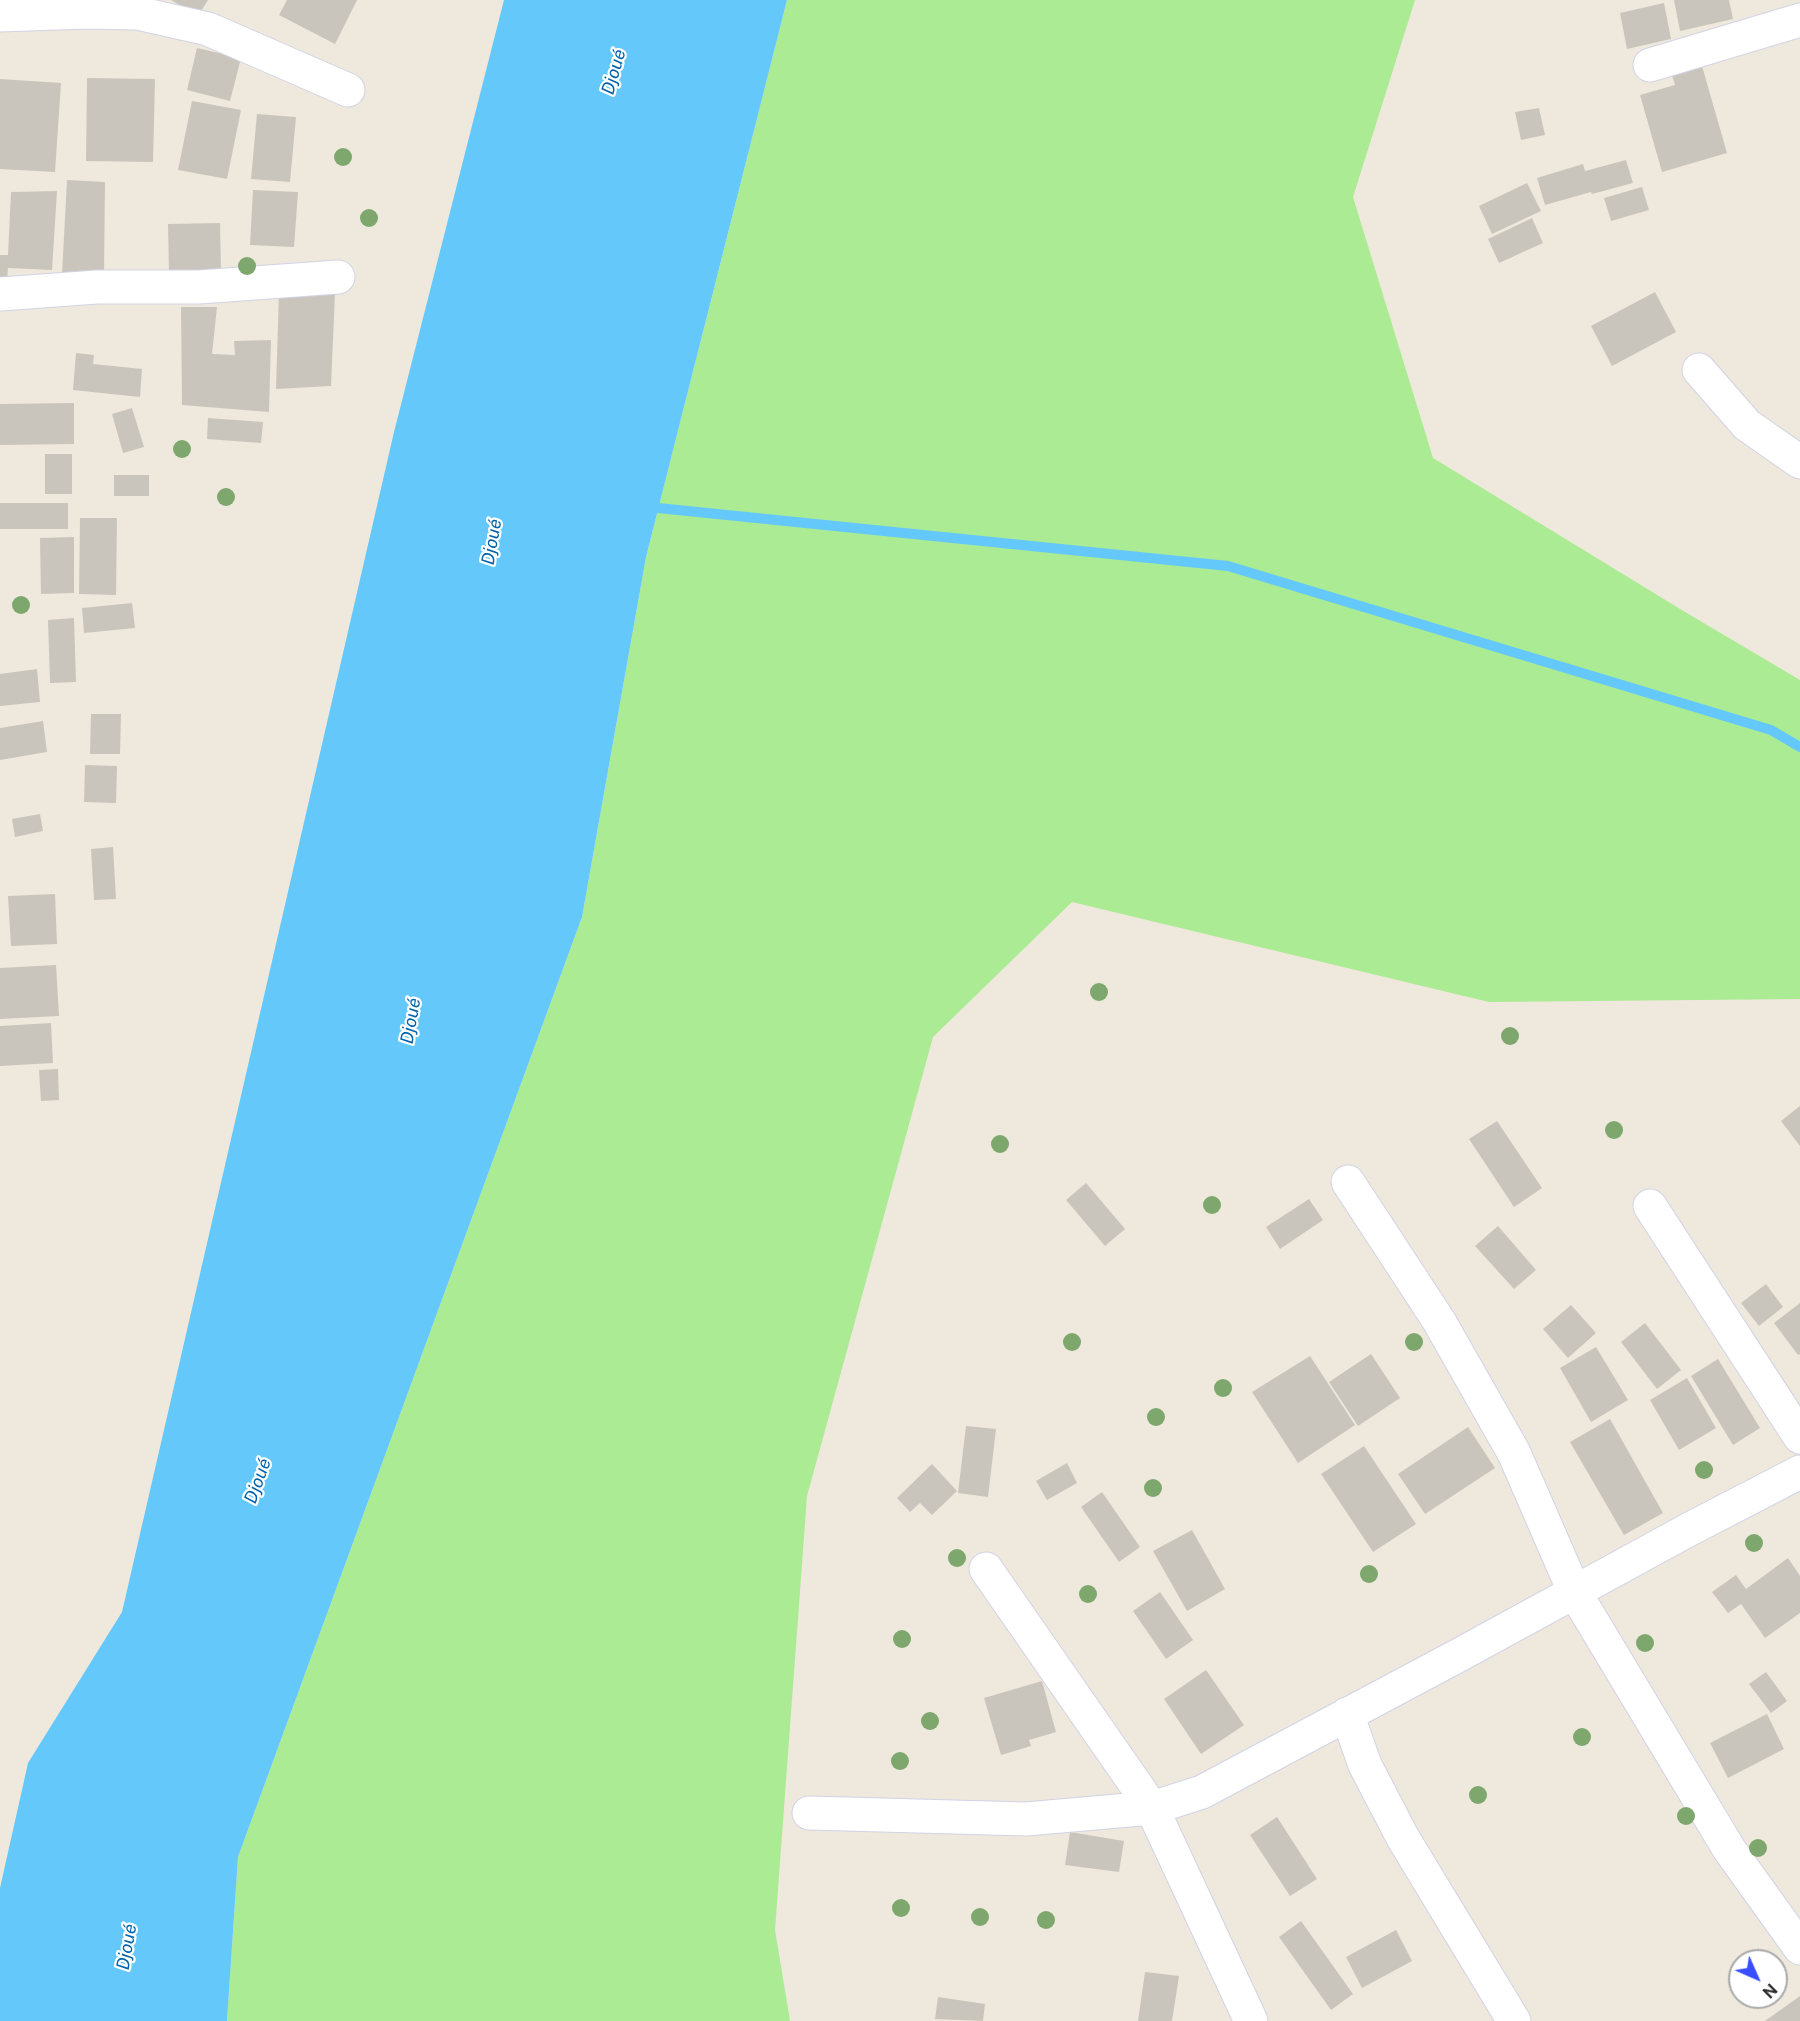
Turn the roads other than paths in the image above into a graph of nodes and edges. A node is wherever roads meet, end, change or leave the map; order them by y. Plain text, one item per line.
1 (142, 6) edge
2 (0, 15) edge
3 (1800, 20) edge
4 (1650, 65) dead end
5 (348, 90) dead end
6 (338, 277) dead end
7 (0, 294) edge
8 (1699, 370) dead end
9 (1800, 462) edge
10 (1348, 1182) dead end
11 (1650, 1206) dead end
12 (1800, 1437) edge
13 (1800, 1472) edge
14 (986, 1569) dead end
15 (1574, 1591) junction
16 (1347, 1714) junction
17 (1152, 1808) junction
18 (809, 1813) dead end
19 (1800, 1948) edge
20 (1251, 2021) edge
21 (1514, 2021) edge

1 - 2 street
1 - 5 street
3 - 4 street
6 - 7 street
8 - 9 street
10 - 15 street
11 - 12 street
13 - 15 street
14 - 17 street
15 - 16 street
15 - 19 street
16 - 17 street
16 - 21 street
17 - 18 street
17 - 20 street

